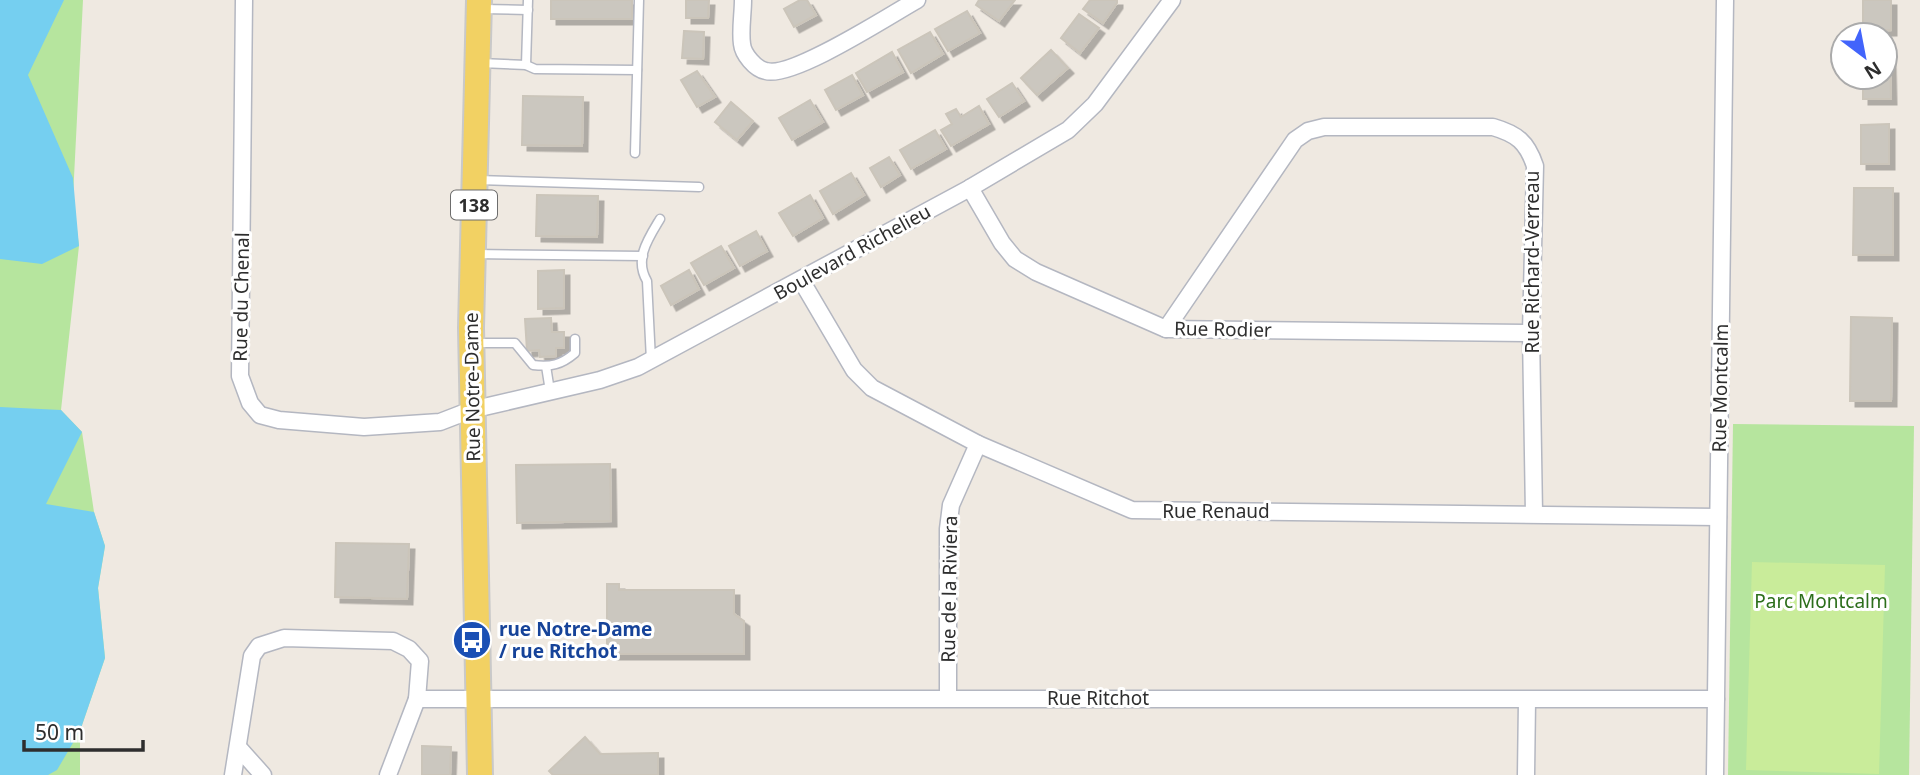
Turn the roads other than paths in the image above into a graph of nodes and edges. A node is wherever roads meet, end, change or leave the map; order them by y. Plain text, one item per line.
1 (244, 0) edge
2 (528, 0) edge
3 (639, 0) edge
4 (743, 0) edge
5 (917, 0) edge
6 (1172, 0) edge
7 (1725, 0) edge
8 (479, 5) edge
9 (528, 10) junction
10 (478, 63) junction
11 (526, 65) junction
12 (637, 70) junction
13 (635, 153) dead end
14 (475, 180) junction
15 (699, 187) dead end
16 (970, 188) junction
17 (660, 219) dead end
18 (473, 254) junction
19 (643, 256) junction
20 (801, 280) junction
21 (1166, 329) junction
22 (1531, 333) junction
23 (575, 339) dead end
24 (471, 343) junction
25 (651, 360) junction
26 (546, 366) junction
27 (550, 391) junction
28 (471, 410) junction
29 (978, 444) junction
30 (1534, 514) junction
31 (1718, 517) junction
32 (948, 697) junction
33 (418, 699) junction
34 (1716, 699) junction
35 (479, 700) junction
36 (1527, 701) junction
37 (238, 747) junction
38 (233, 775) edge
39 (263, 775) edge
40 (387, 775) edge
41 (480, 775) edge
42 (1526, 775) edge
43 (1715, 775) edge

1 - 28 street, Rue du Chenal
2 - 9 lane
3 - 12 lane
4 - 5 street
6 - 16 street, Boulevard Richelieu
7 - 31 street, Rue Montcalm
8 - 9 lane
8 - 10 main road, Rue Notre-Dame / 138
9 - 11 lane
10 - 11 lane
10 - 14 main road, Rue Notre-Dame / 138
11 - 12 lane
12 - 13 lane
14 - 15 lane
14 - 18 main road, Rue Notre-Dame / 138
16 - 20 street, Boulevard Richelieu
16 - 21 street, Rue Rodier
17 - 19 lane
18 - 19 lane
18 - 24 main road, Rue Notre-Dame / 138
19 - 25 lane
20 - 25 street, Boulevard Richelieu
20 - 29 street, Rue Renaud
21 - 22 street, Rue Rodier
21 - 22 street, Rue Richard-Verreau
22 - 30 street, Rue Richard-Verreau
23 - 26 lane
24 - 26 lane
24 - 28 main road, Rue Notre-Dame / 138
25 - 27 street, Boulevard Richelieu
26 - 27 lane
27 - 28 street, Boulevard Richelieu
28 - 35 main road, Rue Notre-Dame / 138
29 - 30 street, Rue Renaud
29 - 32 street, Rue de la Riviera
30 - 31 street, Rue Renaud
31 - 34 street, Rue Montcalm
32 - 35 street, Rue Ritchot
32 - 36 street, Rue Ritchot
33 - 35 street, Rue Ritchot
33 - 37 street
33 - 40 street
34 - 36 street, Rue Ritchot
34 - 43 street, Rue Montcalm
35 - 41 main road, Rue Notre-Dame / 138
36 - 42 street
37 - 38 street
37 - 39 street

